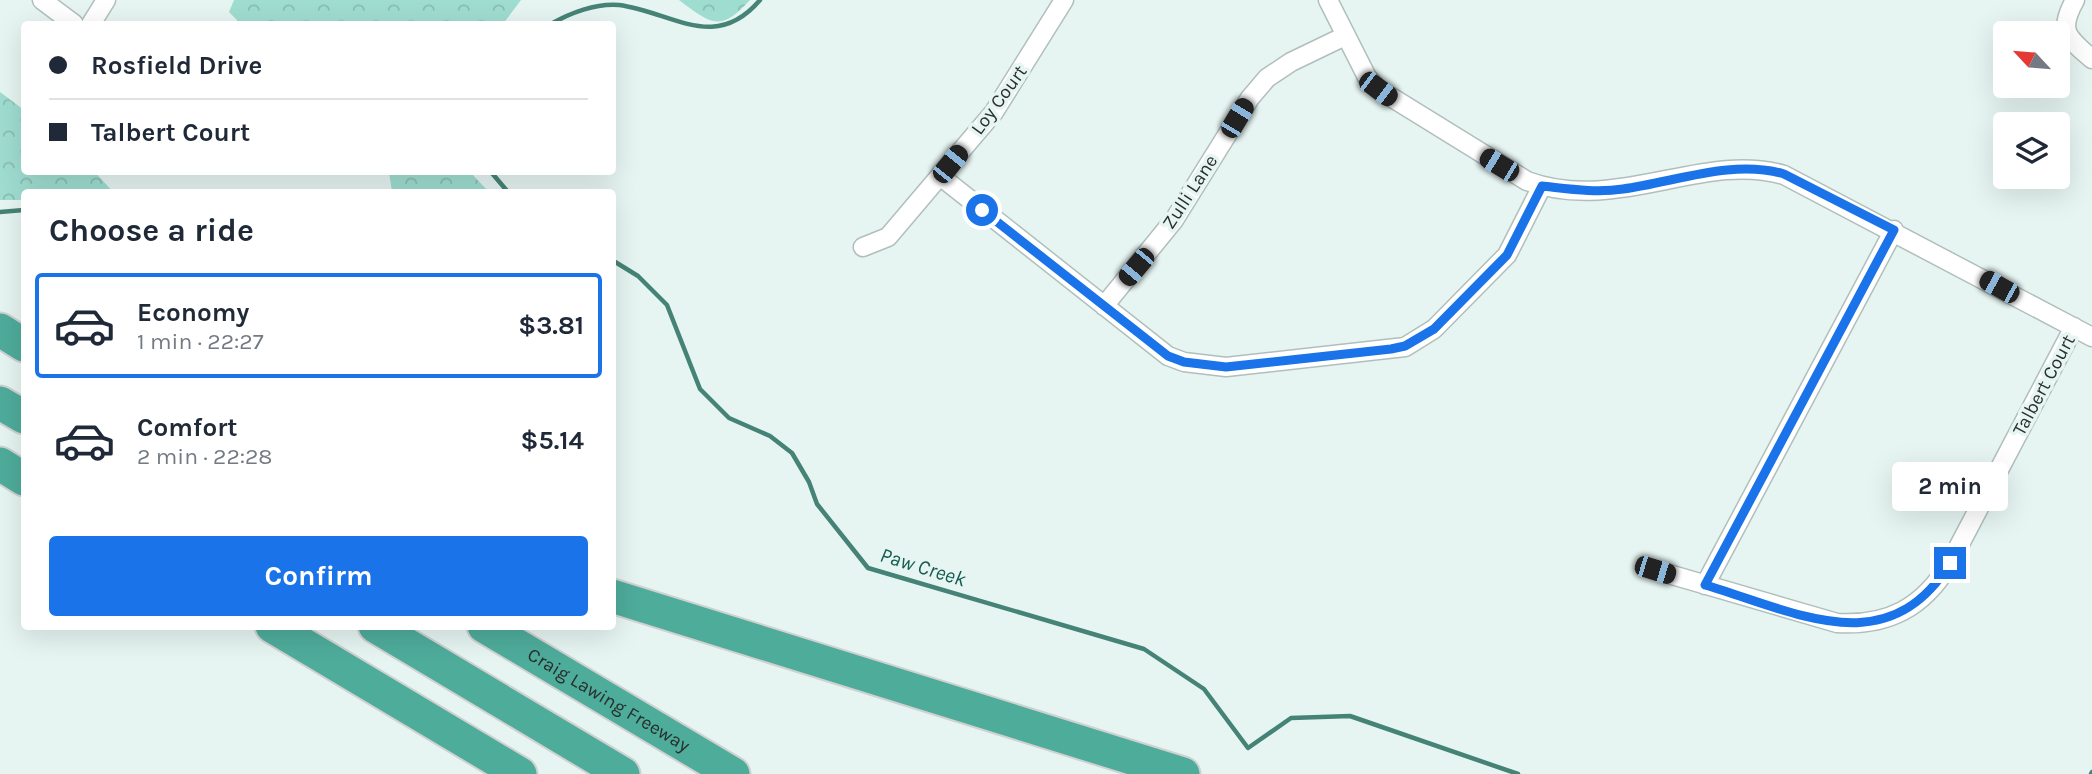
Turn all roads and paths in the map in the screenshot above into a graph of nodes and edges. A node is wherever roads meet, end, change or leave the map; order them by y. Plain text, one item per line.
1 (42, 0) edge
2 (106, 0) edge
3 (1064, 0) edge
4 (1328, 0) edge
5 (2075, 0) edge
6 (70, 21) edge
7 (93, 21) edge
8 (1345, 36) junction
9 (2092, 59) edge
10 (940, 176) junction
11 (1542, 186) junction
12 (1894, 230) junction
13 (863, 247) dead end
14 (1104, 306) junction
15 (2074, 327) junction
16 (0, 330) edge
17 (2092, 337) edge
18 (21, 343) edge
19 (0, 403) edge
20 (21, 416) edge
21 (0, 464) edge
22 (21, 477) edge
23 (1655, 570) dead end
24 (1705, 585) junction
25 (616, 597) edge
26 (279, 630) edge
27 (382, 630) edge
28 (491, 630) edge
29 (329, 660) junction
30 (484, 774) edge
31 (520, 774) edge
32 (623, 774) edge
33 (733, 774) edge
34 (1183, 774) edge

1 - 6 street
2 - 7 street
3 - 10 street, Loy Court
4 - 8 street
5 - 9 street
8 - 11 street
8 - 14 street, Zulli Lane
10 - 13 street, Loy Court
10 - 14 street
11 - 12 street
11 - 14 street
12 - 15 street
12 - 24 street
15 - 17 street
15 - 24 street, Talbert Court
16 - 18 highway
19 - 20 highway
21 - 22 highway
23 - 24 street, Talbert Court
25 - 34 highway
26 - 29 highway
27 - 32 highway
28 - 33 highway, Craig Lawing Freeway
29 - 30 highway
29 - 31 highway

